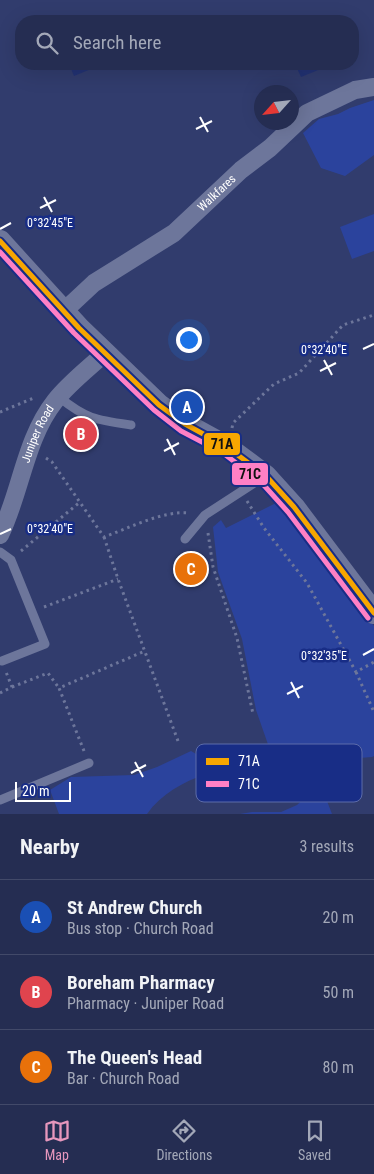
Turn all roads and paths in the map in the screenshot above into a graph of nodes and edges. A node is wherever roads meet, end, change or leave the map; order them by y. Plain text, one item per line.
1 (374, 86) edge
2 (0, 241) edge
3 (64, 311) junction
4 (374, 315) edge
5 (105, 353) junction
6 (59, 396) junction
7 (131, 425) dead end
8 (227, 447) junction
9 (30, 448) junction
10 (266, 476) junction
11 (241, 492) junction
12 (80, 502) junction
13 (205, 515) junction
14 (0, 535) edge
15 (104, 537) junction
16 (185, 539) dead end
17 (0, 552) edge
18 (11, 560) junction
19 (118, 579) junction
20 (32, 611) junction
21 (374, 613) edge
22 (145, 651) junction
23 (2, 661) joint
24 (374, 662) edge
25 (356, 672) junction
26 (12, 687) junction
27 (59, 688) junction
28 (0, 692) edge
29 (374, 712) edge
30 (253, 714) dead end
31 (178, 741) dead end
32 (89, 763) joint
33 (0, 800) edge

1 - 3 street, Walkfares
2 - 3 street
3 - 5 street
4 - 8 path
5 - 6 street, Juniper Road
5 - 8 street
6 - 7 lane
6 - 9 street, Juniper Road
8 - 10 street
9 - 12 path
9 - 14 street, Juniper Road
10 - 11 lane
10 - 21 street
11 - 13 lane
11 - 25 path
12 - 15 path
12 - 18 path
13 - 15 path
13 - 16 lane
13 - 30 path
15 - 19 path
17 - 18 lane
18 - 20 lane
19 - 20 path
19 - 22 path
20 - 23 lane
22 - 27 path
22 - 31 path
23 - 26 path
24 - 25 path
25 - 29 path
26 - 27 path
26 - 28 path
27 - 32 path
32 - 33 lane

